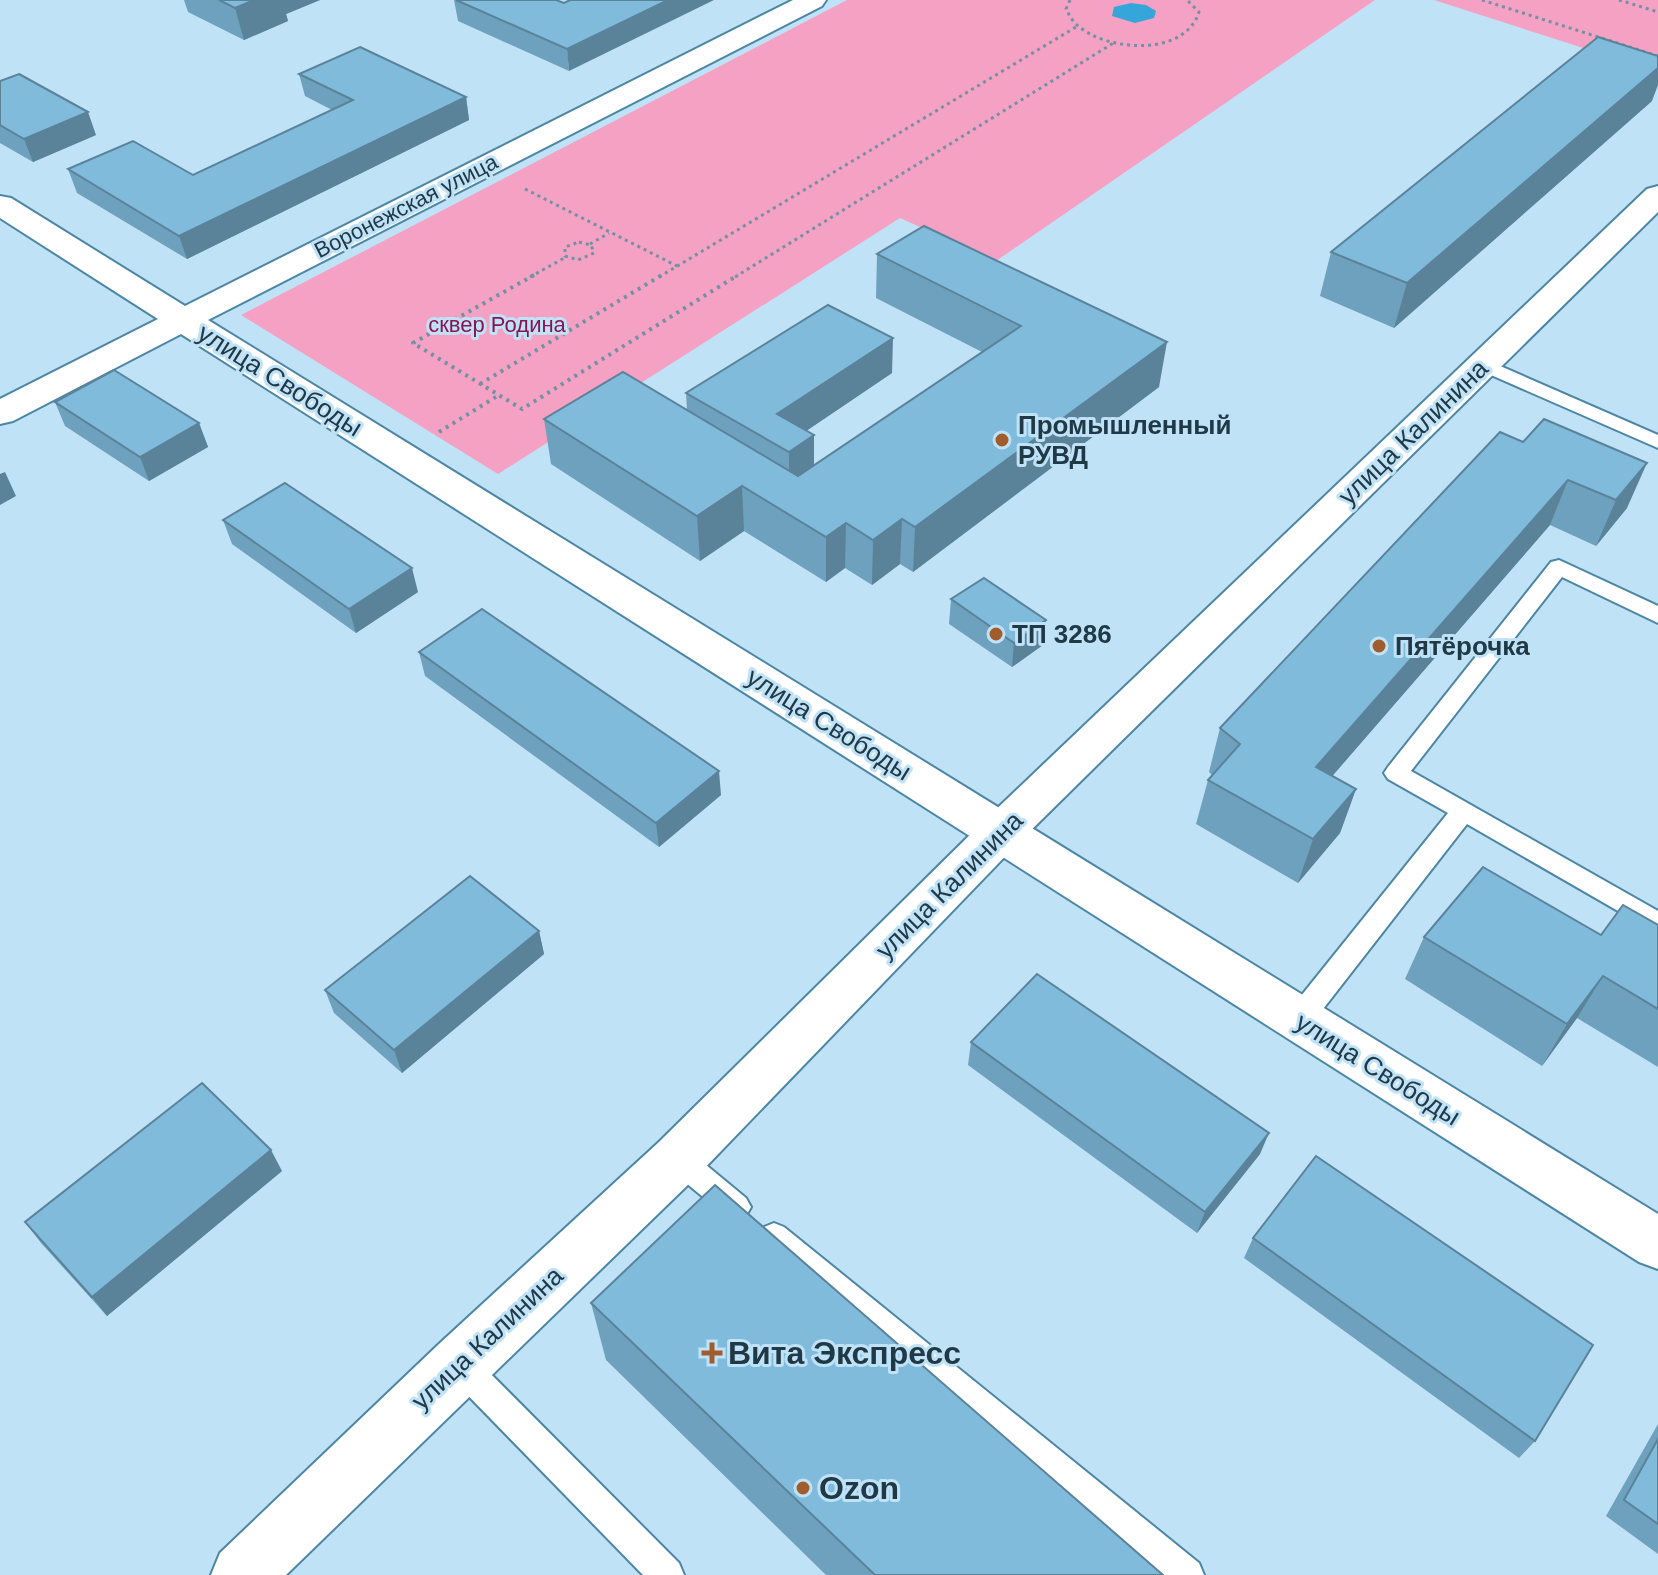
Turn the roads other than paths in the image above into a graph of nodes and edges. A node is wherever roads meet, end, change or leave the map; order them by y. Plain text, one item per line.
1 (813, 0) edge
2 (1658, 195) edge
3 (0, 205) edge
4 (183, 319) junction
5 (1482, 364) junction
6 (0, 413) edge
7 (1658, 442) edge
8 (1654, 606) edge
9 (1464, 811) junction
10 (1001, 832) junction
11 (1658, 924) edge
12 (1299, 1019) junction
13 (678, 1159) junction
14 (1658, 1244) edge
15 (459, 1364) junction
16 (242, 1575) edge
17 (667, 1575) edge
18 (1187, 1575) edge

1 - 4 street, Воронежская улица
2 - 5 street, улица Калинина
3 - 4 street, улица Свободы
4 - 6 street, Воронежская улица
4 - 10 street, улица Свободы
5 - 7 lane
5 - 10 street, улица Калинина
8 - 9 lane
9 - 11 lane
9 - 12 lane
10 - 12 street, улица Свободы
10 - 13 street, улица Калинина
12 - 14 street, улица Свободы
13 - 15 street, улица Калинина
13 - 18 lane
15 - 16 street, улица Калинина
15 - 17 lane

